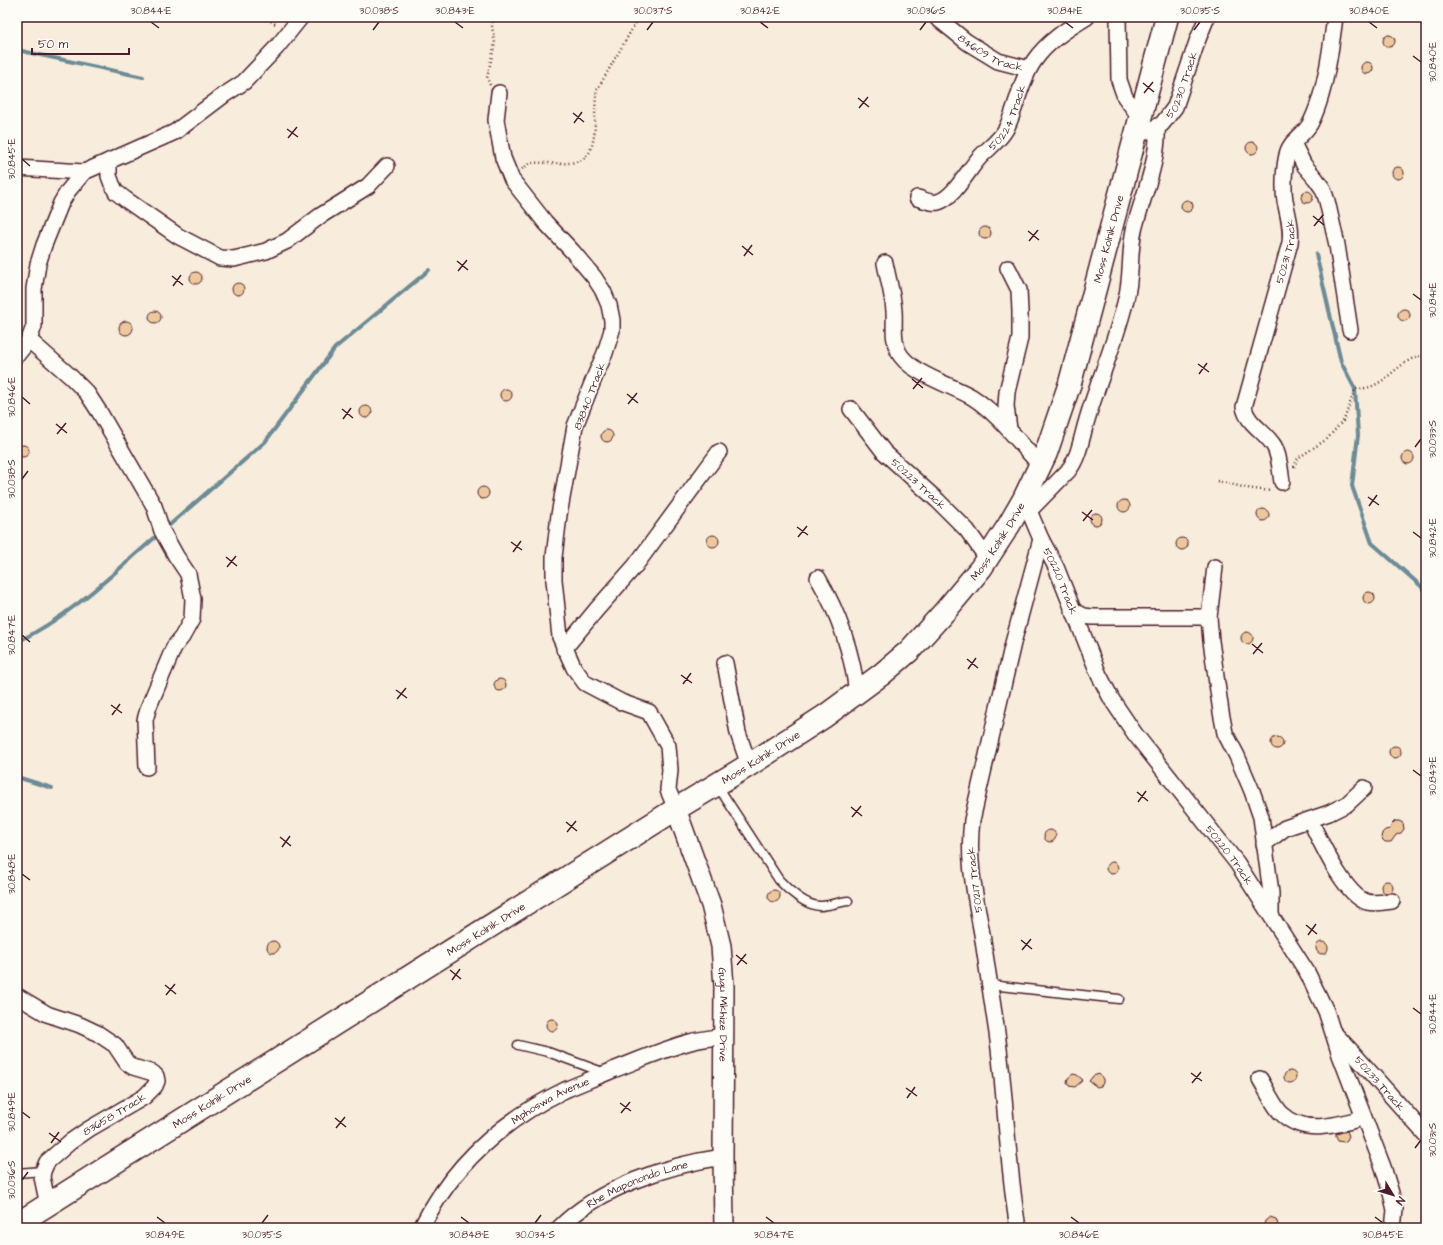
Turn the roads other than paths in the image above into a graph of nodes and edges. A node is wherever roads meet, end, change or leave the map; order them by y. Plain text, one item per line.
1 (301, 17) edge
2 (936, 17) edge
3 (1087, 17) edge
4 (1118, 17) edge
5 (1167, 17) edge
6 (1207, 17) edge
7 (1335, 17) edge
8 (1029, 69) junction
9 (500, 93) road end
10 (1144, 126) junction
11 (1293, 143) junction
12 (109, 161) junction
13 (387, 166) dead end
14 (17, 168) edge
15 (84, 172) junction
16 (917, 198) dead end
17 (885, 263) dead end
18 (1008, 268) dead end
19 (1350, 330) dead end
20 (29, 340) junction
21 (17, 355) edge
22 (851, 409) dead end
23 (1009, 429) junction
24 (719, 452) dead end
25 (1041, 466) junction
26 (1282, 482) road end
27 (1026, 505) junction
28 (1041, 539) junction
29 (987, 558) junction
30 (1215, 567) dead end
31 (818, 578) dead end
32 (1072, 610) junction
33 (1209, 617) junction
34 (564, 649) junction
35 (725, 663) dead end
36 (857, 692) junction
37 (749, 765) junction
38 (147, 767) dead end
39 (716, 784) junction
40 (1364, 788) dead end
41 (676, 809) junction
42 (1310, 820) junction
43 (1264, 844) junction
44 (848, 901) dead end
45 (1392, 901) dead end
46 (1271, 915) junction
47 (990, 985) junction
48 (17, 996) edge
49 (1119, 999) dead end
50 (1332, 1032) junction
51 (723, 1036) junction
52 (518, 1045) dead end
53 (605, 1074) junction
54 (1260, 1079) dead end
55 (1407, 1114) junction
56 (1363, 1118) junction
57 (1426, 1120) edge
58 (1426, 1135) edge
59 (723, 1157) junction
60 (43, 1171) junction
61 (17, 1173) edge
62 (48, 1205) junction
63 (17, 1224) edge
64 (421, 1228) edge
65 (559, 1228) edge
66 (724, 1228) edge
67 (1018, 1228) edge
68 (1393, 1228) edge

1 - 12 street
2 - 8 street, 84609 Track
3 - 8 street, 50224 Track
4 - 10 street
5 - 10 main road, Moss Kolnik Drive
6 - 10 street, 50230 Track
7 - 11 street, 50231 Track
8 - 16 street, 50224 Track
9 - 34 street, 83840 Track
10 - 25 main road, Moss Kolnik Drive
10 - 27 street
11 - 19 street
11 - 26 street, 50231 Track
12 - 13 street
12 - 15 street
14 - 15 street
15 - 20 street
17 - 23 street
18 - 23 street
20 - 21 street
20 - 38 street
22 - 29 street, 50223 Track
23 - 25 street
24 - 34 street
25 - 27 main road, Moss Kolnik Drive
27 - 28 street, 50220 Track
27 - 29 main road, Moss Kolnik Drive
28 - 32 street, 50220 Track
28 - 47 street, 50217 Track
29 - 36 main road, Moss Kolnik Drive
30 - 33 street
31 - 36 street
32 - 33 street
32 - 46 street, 50220 Track
33 - 43 street
34 - 41 street, 83840 Track
35 - 37 street
36 - 37 main road, Moss Kolnik Drive
37 - 39 main road, Moss Kolnik Drive
39 - 41 main road, Moss Kolnik Drive
39 - 44 lane
40 - 42 street
41 - 51 street, Gugu Mkhize Drive
41 - 62 main road, Moss Kolnik Drive
42 - 43 street
42 - 45 street
43 - 46 street
46 - 50 street, 50220 Track
47 - 49 lane
47 - 67 street, 50217 Track
48 - 60 street, 83658 Track
50 - 55 street, 50233 Track
50 - 56 street, 50220 Track
51 - 53 street, Mphoswa Avenue
51 - 59 street, Gugu Mkhize Drive
52 - 53 lane
53 - 64 street, Mphoswa Avenue
54 - 56 street
55 - 57 street
55 - 58 street, 50233 Track
56 - 68 street, 50220 Track
59 - 65 street, Rhe Maponondo Lane
59 - 66 street, Gugu Mkhize Drive
60 - 61 lane
60 - 62 street
62 - 63 main road, Moss Kolnik Drive

